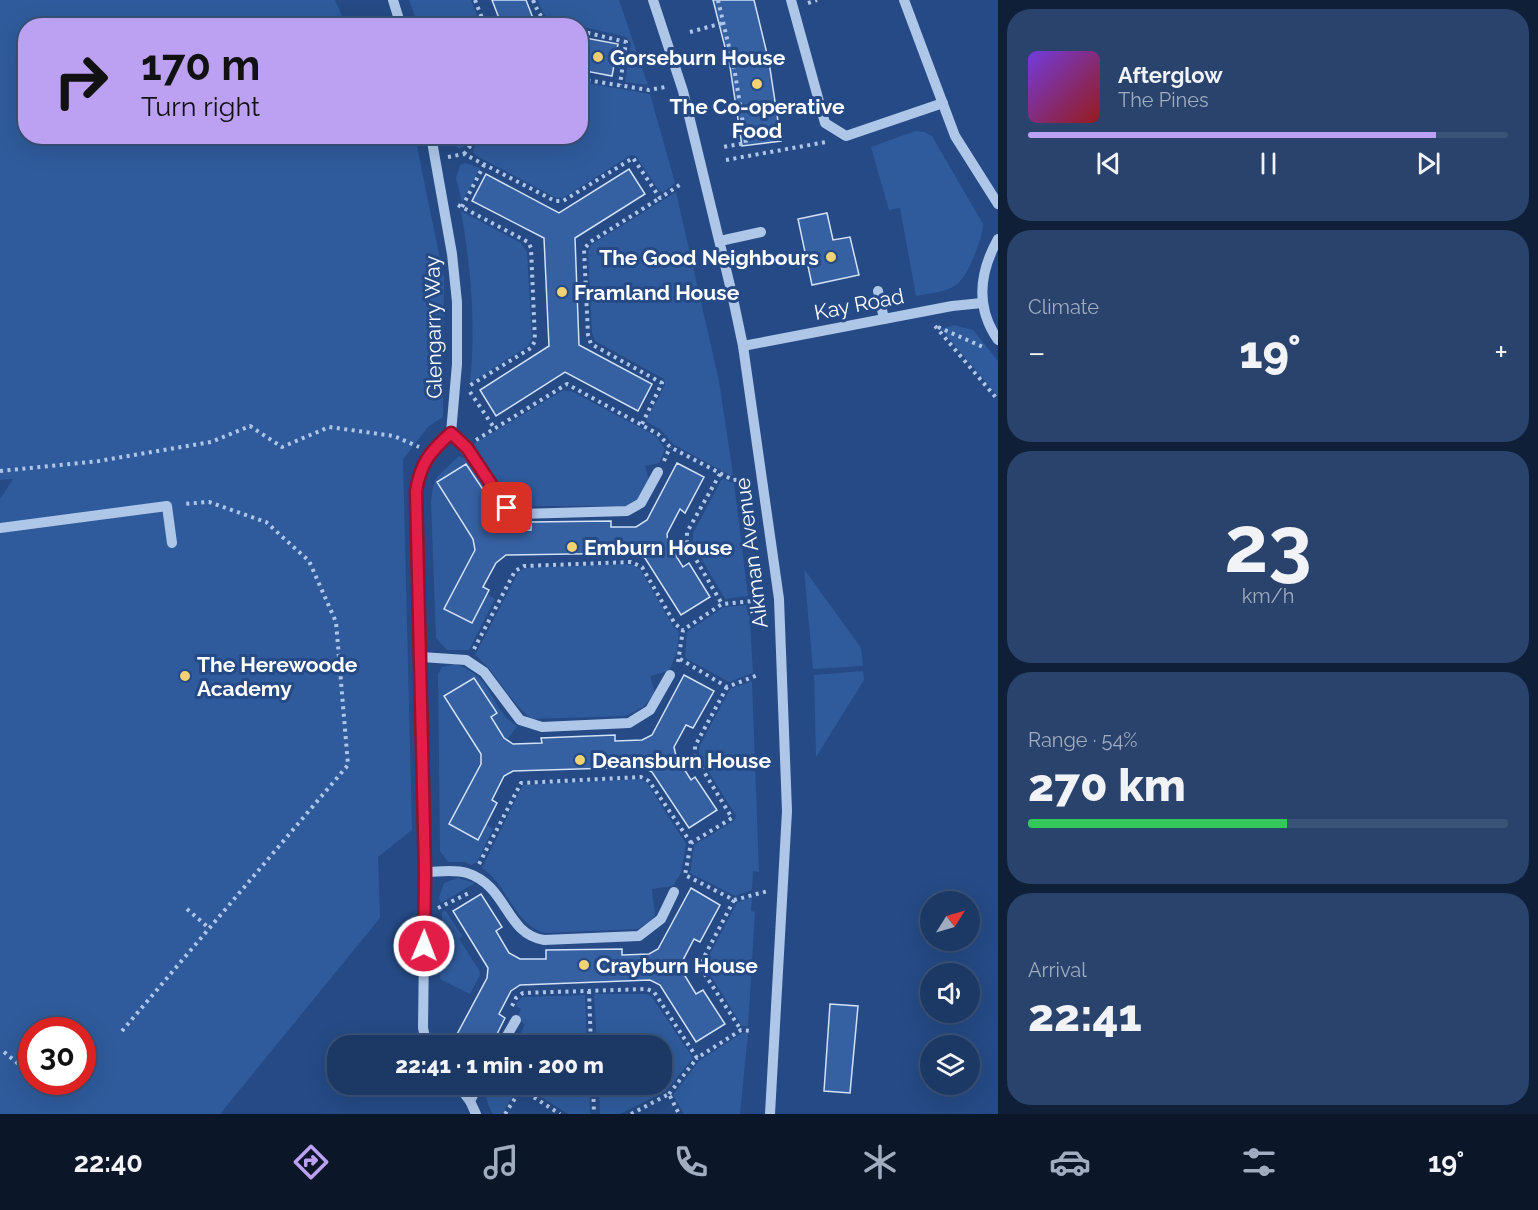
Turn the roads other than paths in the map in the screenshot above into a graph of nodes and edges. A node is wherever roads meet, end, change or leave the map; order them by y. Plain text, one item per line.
1 (393, 0) edge
2 (653, 0) edge
3 (791, 0) edge
4 (904, 0) edge
5 (399, 18) edge
6 (943, 103) junction
7 (433, 144) edge
8 (998, 204) edge
9 (761, 232) dead end
10 (998, 239) edge
11 (720, 241) junction
12 (878, 291) dead end
13 (982, 303) junction
14 (884, 319) junction
15 (995, 345) edge
16 (743, 346) junction
17 (451, 433) junction
18 (658, 472) dead end
19 (0, 528) edge
20 (171, 543) dead end
21 (421, 657) junction
22 (670, 675) road end
23 (425, 872) junction
24 (674, 892) dead end
25 (516, 1020) road end
26 (425, 1035) edge
27 (507, 1035) edge
28 (466, 1095) edge
29 (473, 1095) edge
30 (470, 1101) junction
31 (476, 1114) edge
32 (770, 1114) edge

1 - 5 street
2 - 11 street, Aikman Avenue
3 - 6 street
4 - 6 street
6 - 8 street
7 - 17 street, Glengarry Way
9 - 11 street
10 - 13 street
11 - 16 street, Aikman Avenue
12 - 14 street
13 - 14 street, Kay Road
13 - 15 street
14 - 16 street, Kay Road
16 - 32 street, Aikman Avenue
17 - 18 street
17 - 21 street
19 - 20 street
21 - 22 street
21 - 23 street
23 - 24 street
23 - 26 street
25 - 27 street
28 - 30 street
29 - 30 street
30 - 31 street

